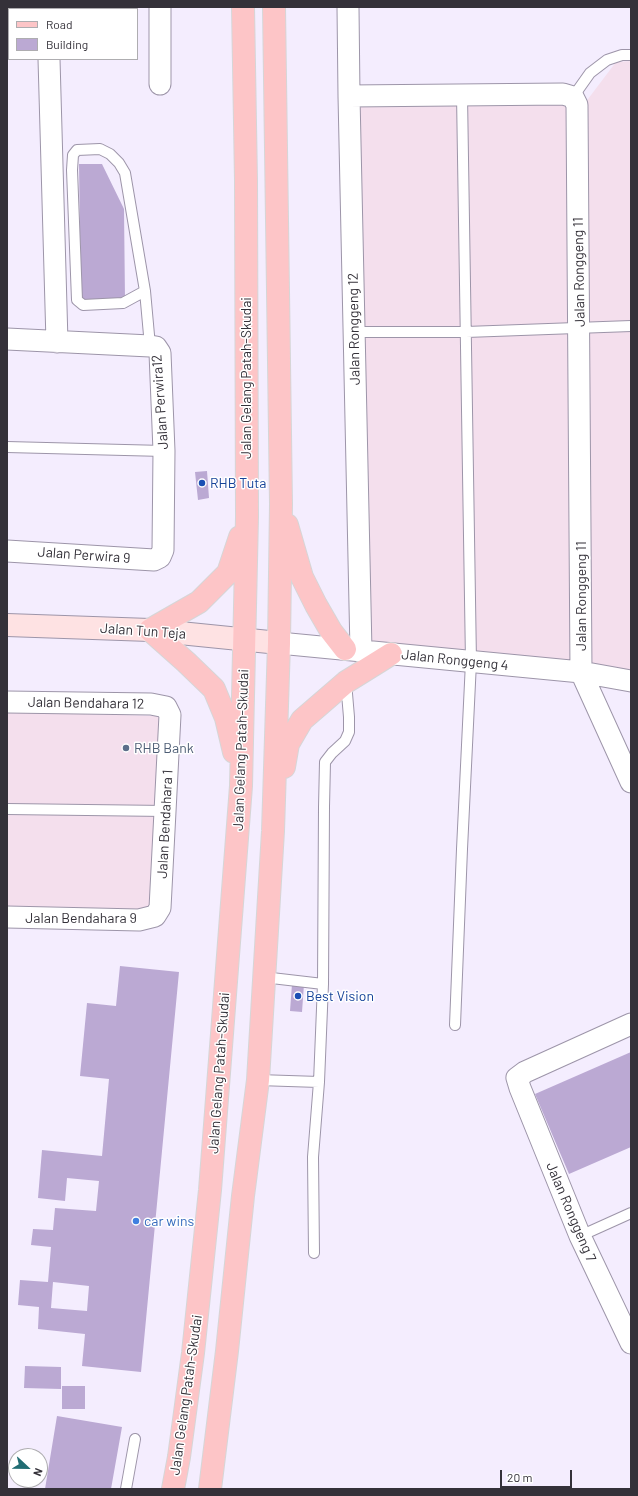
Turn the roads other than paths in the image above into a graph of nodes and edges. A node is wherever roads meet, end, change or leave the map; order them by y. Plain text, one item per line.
1 (160, 7) edge
2 (243, 7) edge
3 (274, 7) edge
4 (348, 7) edge
5 (631, 55) edge
6 (49, 60) edge
7 (160, 84) dead end
8 (462, 95) junction
9 (349, 96) junction
10 (573, 97) junction
11 (145, 291) junction
12 (631, 326) edge
13 (580, 327) junction
14 (354, 332) junction
15 (466, 332) junction
16 (7, 339) edge
17 (57, 342) junction
18 (150, 346) junction
19 (7, 447) edge
20 (164, 451) junction
21 (281, 504) junction
22 (247, 516) junction
23 (7, 551) edge
24 (160, 557) joint
25 (7, 625) edge
26 (150, 630) junction
27 (245, 640) junction
28 (279, 643) junction
29 (353, 650) junction
30 (391, 654) junction
31 (471, 662) junction
32 (581, 672) junction
33 (631, 681) edge
34 (346, 682) junction
35 (7, 702) edge
36 (166, 707) joint
37 (631, 782) edge
38 (241, 786) junction
39 (7, 809) edge
40 (166, 811) junction
41 (273, 831) junction
42 (155, 916) joint
43 (7, 917) edge
44 (264, 977) junction
45 (323, 984) junction
46 (631, 1024) edge
47 (455, 1025) dead end
48 (258, 1080) junction
49 (319, 1082) junction
50 (631, 1213) edge
51 (580, 1236) junction
52 (314, 1253) dead end
53 (631, 1343) edge
54 (135, 1439) dead end
55 (126, 1489) edge
56 (173, 1489) edge
57 (210, 1489) edge

1 - 7 street
2 - 22 main road, Jalan Gelang Patah-Skudai
3 - 21 main road
4 - 9 street, Jalan Ronggeng 12
5 - 10 lane
6 - 17 street
8 - 9 street
8 - 10 street
8 - 15 lane
9 - 14 street, Jalan Ronggeng 12
10 - 13 street, Jalan Ronggeng 11
11 - 11 lane
11 - 18 lane
12 - 13 lane
13 - 15 lane
13 - 32 street, Jalan Ronggeng 11
14 - 15 lane
14 - 29 street, Jalan Ronggeng 12
15 - 31 lane
16 - 17 street, Jalan Perwira12
17 - 18 street, Jalan Perwira12
18 - 20 street, Jalan Perwira12
19 - 20 lane
20 - 24 street, Jalan Perwira12
21 - 28 main road
21 - 29 main road
22 - 26 main road
22 - 27 main road, Jalan Gelang Patah-Skudai
23 - 24 street, Jalan Perwira 9
25 - 26 street, Jalan Tun Teja
26 - 27 street, Jalan Tun Teja
26 - 38 main road
27 - 28 street, Jalan Tun Teja
27 - 38 main road, Jalan Gelang Patah-Skudai
28 - 29 street, Jalan Ronggeng 4
28 - 41 main road
29 - 30 street, Jalan Ronggeng 4
30 - 31 street, Jalan Ronggeng 4
30 - 34 main road
31 - 32 street, Jalan Ronggeng 4
31 - 47 lane
32 - 33 street, Jalan Ronggeng 4
32 - 37 street
34 - 41 main road
34 - 45 lane
35 - 36 street, Jalan Bendahara 12
36 - 40 street, Jalan Bendahara 1
38 - 56 main road, Jalan Gelang Patah-Skudai
39 - 40 lane
40 - 42 street, Jalan Bendahara 1
41 - 44 main road
42 - 43 street, Jalan Bendahara 9
44 - 45 lane
44 - 48 main road
45 - 49 lane
46 - 51 street, Jalan Ronggeng 7
48 - 49 lane
48 - 57 main road
49 - 52 lane
50 - 51 lane
51 - 53 street, Jalan Ronggeng 7
54 - 55 lane

